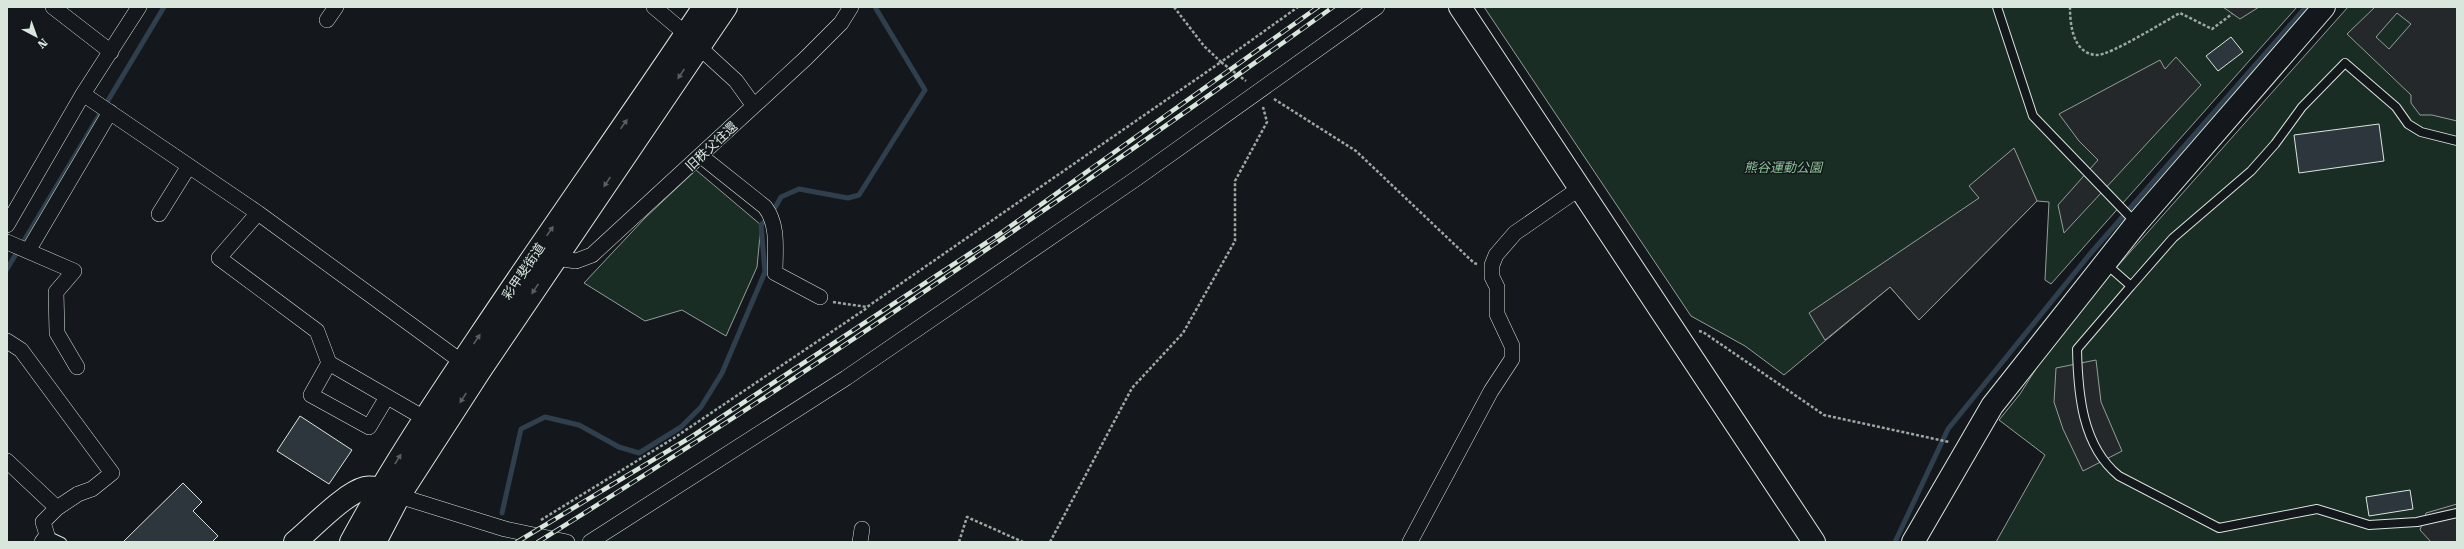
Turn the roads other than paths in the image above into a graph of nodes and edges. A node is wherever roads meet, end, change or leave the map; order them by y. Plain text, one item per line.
1 (53, 7) edge
2 (139, 7) edge
3 (336, 7) edge
4 (654, 7) edge
5 (704, 7) edge
6 (726, 7) edge
7 (851, 7) edge
8 (1377, 7) edge
9 (1460, 7) edge
10 (1997, 7) edge
11 (2324, 7) edge
12 (327, 20) dead end
13 (693, 41) junction
14 (111, 52) junction
15 (83, 94) junction
16 (754, 106) junction
17 (110, 112) junction
18 (2457, 141) edge
19 (701, 156) junction
20 (189, 166) junction
21 (1580, 188) junction
22 (258, 213) junction
23 (159, 214) dead end
24 (2135, 223) junction
25 (7, 225) edge
26 (7, 242) edge
27 (28, 250) junction
28 (556, 258) junction
29 (2105, 263) junction
30 (2131, 286) junction
31 (820, 297) road end
32 (7, 342) edge
33 (462, 362) junction
34 (329, 363) junction
35 (77, 367) dead end
36 (387, 397) junction
37 (424, 418) junction
38 (7, 461) edge
39 (390, 492) junction
40 (57, 508) junction
41 (2457, 513) edge
42 (44, 538) edge
43 (305, 539) edge
44 (62, 542) edge
45 (351, 542) edge
46 (375, 542) edge
47 (567, 542) edge
48 (590, 542) edge
49 (1410, 542) edge
50 (1814, 542) edge
51 (1913, 542) edge

1 - 14 street
2 - 14 street
3 - 12 street
4 - 13 street
5 - 13 main road, 彩甲斐街道
6 - 13 main road, 彩甲斐街道
7 - 16 street, 旧秩父往還
8 - 48 street
9 - 21 main road
10 - 24 lane
11 - 24 main road
13 - 16 street
13 -> 28 main road, 彩甲斐街道
33 -> 13 main road, 彩甲斐街道
14 - 15 street
15 - 17 street
15 - 25 street
16 - 19 street, 旧秩父往還
17 - 20 street
17 - 27 street
18 - 30 lane
19 - 28 street, 旧秩父往還
19 - 31 street
20 - 22 street
20 - 23 street
21 - 49 street
21 - 50 main road
22 - 33 street
22 - 34 street
24 - 29 main road
26 - 27 street
27 - 35 street
28 -> 39 main road, 彩甲斐街道
29 - 30 lane
29 - 51 main road
30 - 41 lane
32 - 40 street
33 - 37 main road, 彩甲斐街道
34 - 36 street
34 - 36 street
36 - 37 street
39 -> 37 main road, 彩甲斐街道
38 - 40 street
39 - 43 main road
39 - 45 main road, 彩甲斐街道
39 - 46 main road, 彩甲斐街道
39 - 47 street
40 - 42 street
42 - 44 lane

